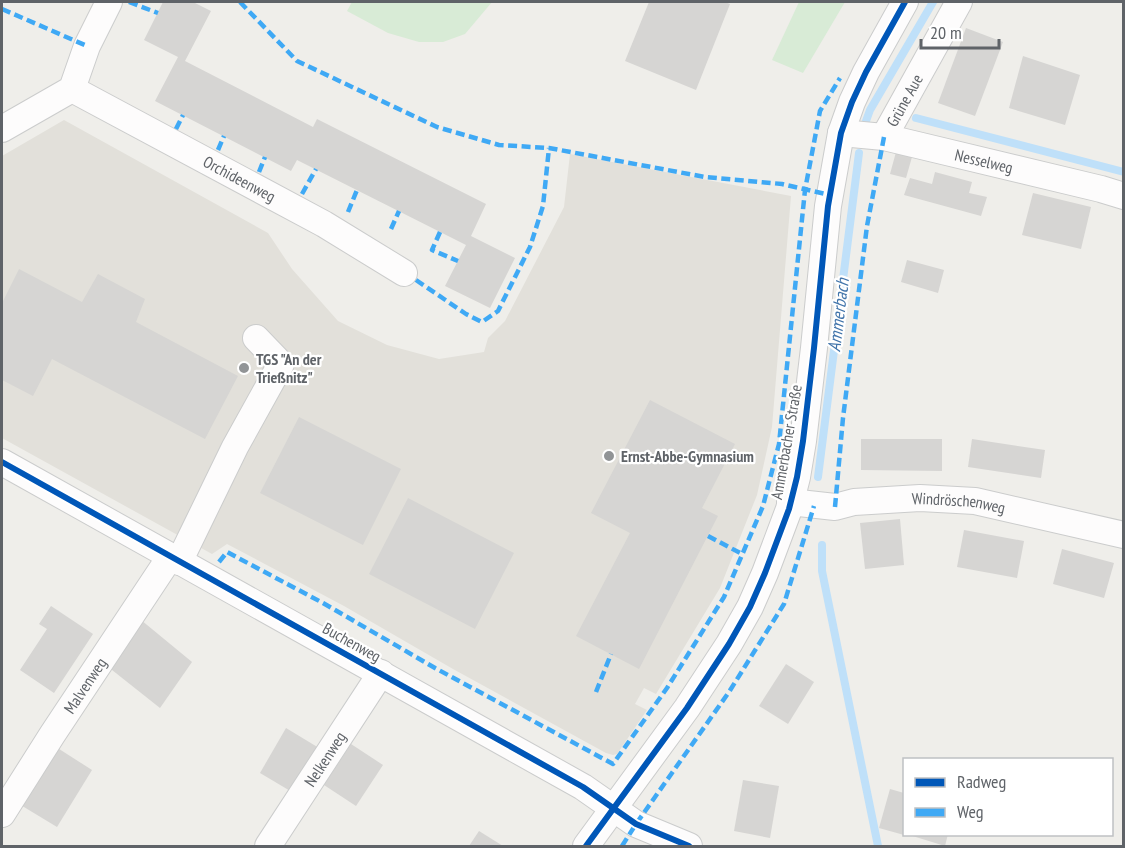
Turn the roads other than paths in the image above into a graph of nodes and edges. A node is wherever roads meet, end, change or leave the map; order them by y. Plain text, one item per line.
1 (110, 2) edge
2 (905, 2) edge
3 (959, 2) edge
4 (72, 89) junction
5 (2, 129) edge
6 (841, 133) junction
7 (884, 137) junction
8 (1124, 196) edge
9 (404, 273) dead end
10 (255, 338) dead end
11 (2, 462) edge
12 (790, 502) junction
13 (1124, 535) edge
14 (174, 559) junction
15 (381, 673) junction
16 (614, 808) junction
17 (2, 814) edge
18 (268, 846) edge
19 (586, 846) edge
20 (689, 846) edge

1 - 4 street
2 - 6 street, Ammerbacher Straße
3 - 7 street, Grüne Aue
4 - 5 street
4 - 9 street, Orchideenweg
6 - 7 street, Nesselweg
6 - 12 street, Ammerbacher Straße
7 - 8 street, Nesselweg
10 - 14 street, Malvenweg
11 - 14 street, Buchenweg
12 - 13 street, Windröschenweg
12 - 16 street, Ammerbacher Straße
14 - 15 street, Buchenweg
14 - 17 street, Malvenweg
15 - 16 street, Buchenweg
15 - 18 street, Nelkenweg
16 - 19 street, Ammerbacher Straße
16 - 20 street, Buchenweg

